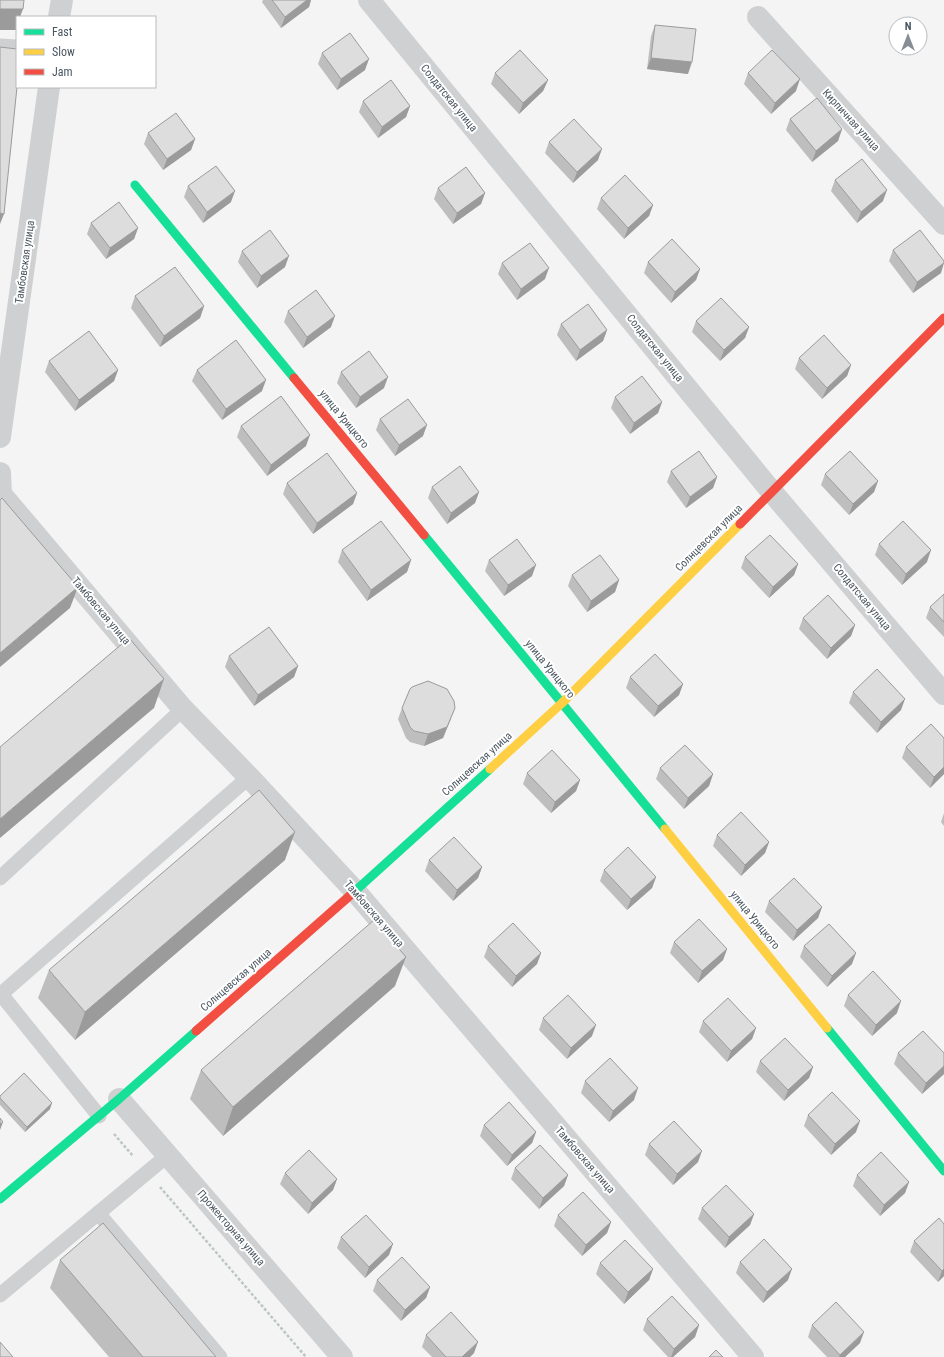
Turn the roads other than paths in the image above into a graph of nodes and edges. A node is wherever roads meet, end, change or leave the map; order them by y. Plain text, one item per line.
1 (62, 0) edge
2 (369, 0) edge
3 (59, 16) edge
4 (758, 17) dead end
5 (0, 46) edge
6 (16, 47) edge
7 (49, 88) edge
8 (135, 185) dead end
9 (944, 224) edge
10 (944, 318) edge
11 (0, 438) edge
12 (0, 487) edge
13 (772, 492) junction
14 (944, 694) edge
15 (562, 703) junction
16 (183, 709) junction
17 (249, 777) junction
18 (0, 878) edge
19 (355, 891) junction
20 (1, 994) edge
21 (119, 1099) junction
22 (99, 1116) junction
23 (168, 1155) junction
24 (944, 1171) edge
25 (0, 1199) edge
26 (98, 1213) junction
27 (0, 1295) edge
28 (220, 1357) edge
29 (342, 1357) edge
30 (753, 1357) edge

1 - 3 street
2 - 13 street, Солдатская улица
4 - 9 street, Кирпичная улица
5 - 6 lane
7 - 11 street, Тамбовская улица
8 - 15 street, улица Урицкого
10 - 13 street, Солнцевская улица
12 - 16 street, Тамбовская улица
13 - 14 street, Солдатская улица
13 - 15 street, Солнцевская улица
15 - 19 street, Солнцевская улица
15 - 24 street, улица Урицкого
16 - 17 street, Тамбовская улица
16 - 18 lane
17 - 19 street, Тамбовская улица
17 - 20 lane
19 - 21 street, Солнцевская улица
19 - 30 street, Тамбовская улица
20 - 22 lane
21 - 22 street, Солнцевская улица
21 - 23 street, Прожекторная улица
22 - 25 street, Солнцевская улица
23 - 26 lane
23 - 29 street, Прожекторная улица
26 - 27 lane
26 - 28 lane

